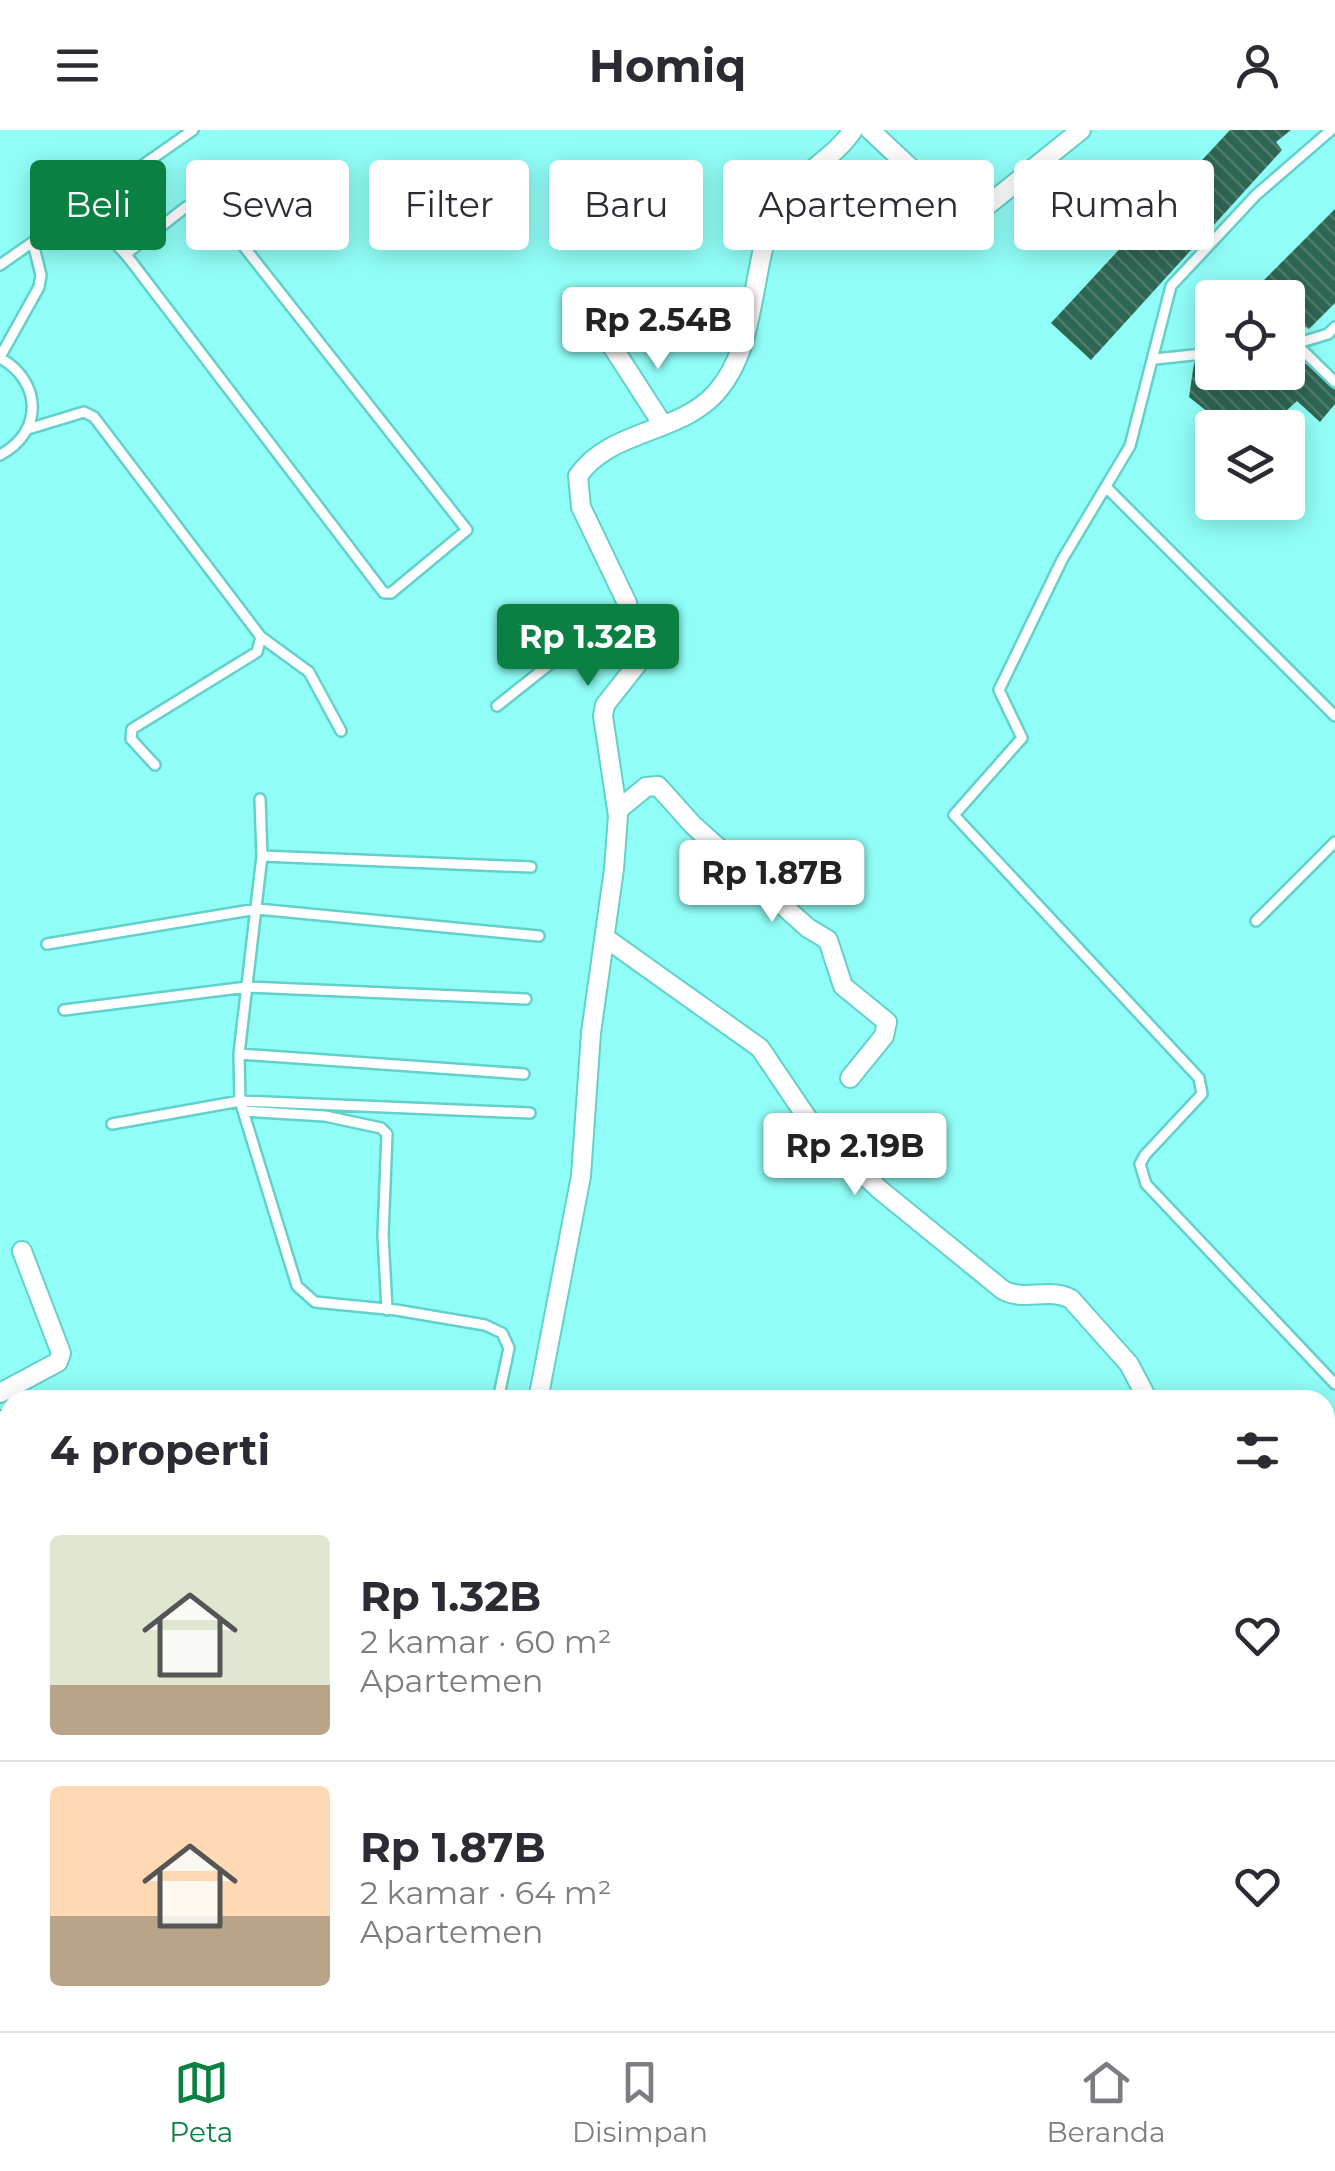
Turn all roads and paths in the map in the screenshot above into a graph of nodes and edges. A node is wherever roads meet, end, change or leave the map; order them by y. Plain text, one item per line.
1 (193, 130) edge
2 (853, 130) edge
3 (870, 130) edge
4 (1081, 130) edge
5 (1330, 130) edge
6 (151, 160) edge
7 (30, 244) edge
8 (34, 250) edge
9 (121, 250) edge
10 (126, 254) junction
11 (0, 265) edge
12 (1335, 326) edge
13 (1305, 341) edge
14 (612, 346) dead end
15 (1195, 355) edge
16 (1305, 356) edge
17 (0, 358) edge
18 (1155, 359) junction
19 (1335, 382) edge
20 (663, 425) junction
21 (28, 430) junction
22 (0, 454) edge
23 (1107, 488) junction
24 (628, 603) junction
25 (261, 637) junction
26 (496, 706) dead end
27 (1335, 716) edge
28 (341, 731) dead end
29 (155, 765) dead end
30 (260, 799) dead end
31 (618, 810) junction
32 (1335, 842) edge
33 (262, 856) junction
34 (531, 868) dead end
35 (257, 909) junction
36 (1256, 921) dead end
37 (539, 936) dead end
38 (607, 939) junction
39 (47, 944) dead end
40 (247, 987) junction
41 (526, 999) dead end
42 (64, 1010) dead end
43 (240, 1054) junction
44 (524, 1074) dead end
45 (850, 1078) dead end
46 (242, 1106) junction
47 (530, 1113) dead end
48 (112, 1124) dead end
49 (22, 1251) dead end
50 (387, 1310) junction
51 (1335, 1384) edge
52 (4, 1390) edge
53 (500, 1390) edge
54 (540, 1390) edge
55 (1143, 1390) edge

1 - 6 lane
2 - 20 street
3 - 4 street
5 - 18 lane
7 - 11 lane
8 - 17 lane
9 - 10 lane
10 - 10 lane
12 - 13 lane
14 - 20 street
15 - 18 lane
16 - 19 lane
17 - 21 lane
18 - 23 lane
20 - 24 street
21 - 22 lane
21 - 25 lane
23 - 27 lane
23 - 51 lane
24 - 26 lane
24 - 31 street
25 - 28 lane
25 - 29 lane
30 - 33 lane
31 - 38 street
31 - 45 street
32 - 36 lane
33 - 34 lane
33 - 35 lane
35 - 37 lane
35 - 39 lane
35 - 40 lane
38 - 54 street
38 - 55 street
40 - 41 lane
40 - 42 lane
40 - 43 lane
43 - 44 lane
43 - 46 lane
46 - 47 lane
46 - 48 lane
46 - 50 lane
46 - 50 lane
49 - 52 street
50 - 53 lane

